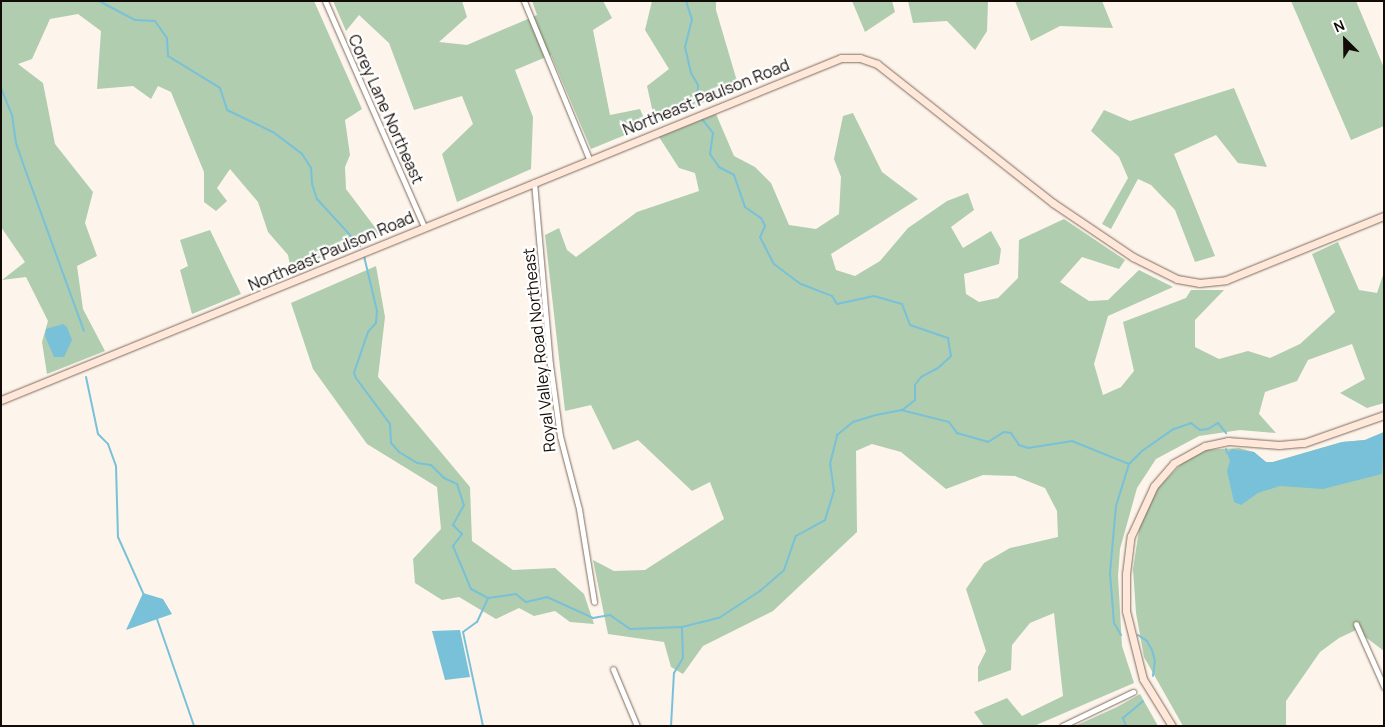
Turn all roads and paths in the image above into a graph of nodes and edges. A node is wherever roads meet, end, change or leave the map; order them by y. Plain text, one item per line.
1 (325, 1) edge
2 (524, 1) edge
3 (589, 159) junction
4 (534, 182) junction
5 (1384, 216) edge
6 (424, 227) junction
7 (1, 400) edge
8 (1384, 415) edge
9 (594, 602) dead end
10 (1356, 624) dead end
11 (613, 669) dead end
12 (1384, 687) edge
13 (1133, 692) dead end
14 (637, 726) edge
15 (1062, 726) edge
16 (1172, 726) edge

1 - 6 street, Corey Lane Northeast
2 - 3 street
3 - 4 street, Northeast Paulson Road
3 - 5 street, Northeast Paulson Road
4 - 6 street, Northeast Paulson Road
4 - 9 street, Royal Valley Road Northeast
6 - 7 street, Northeast Paulson Road
8 - 16 street
10 - 12 street
11 - 14 street
13 - 15 street

